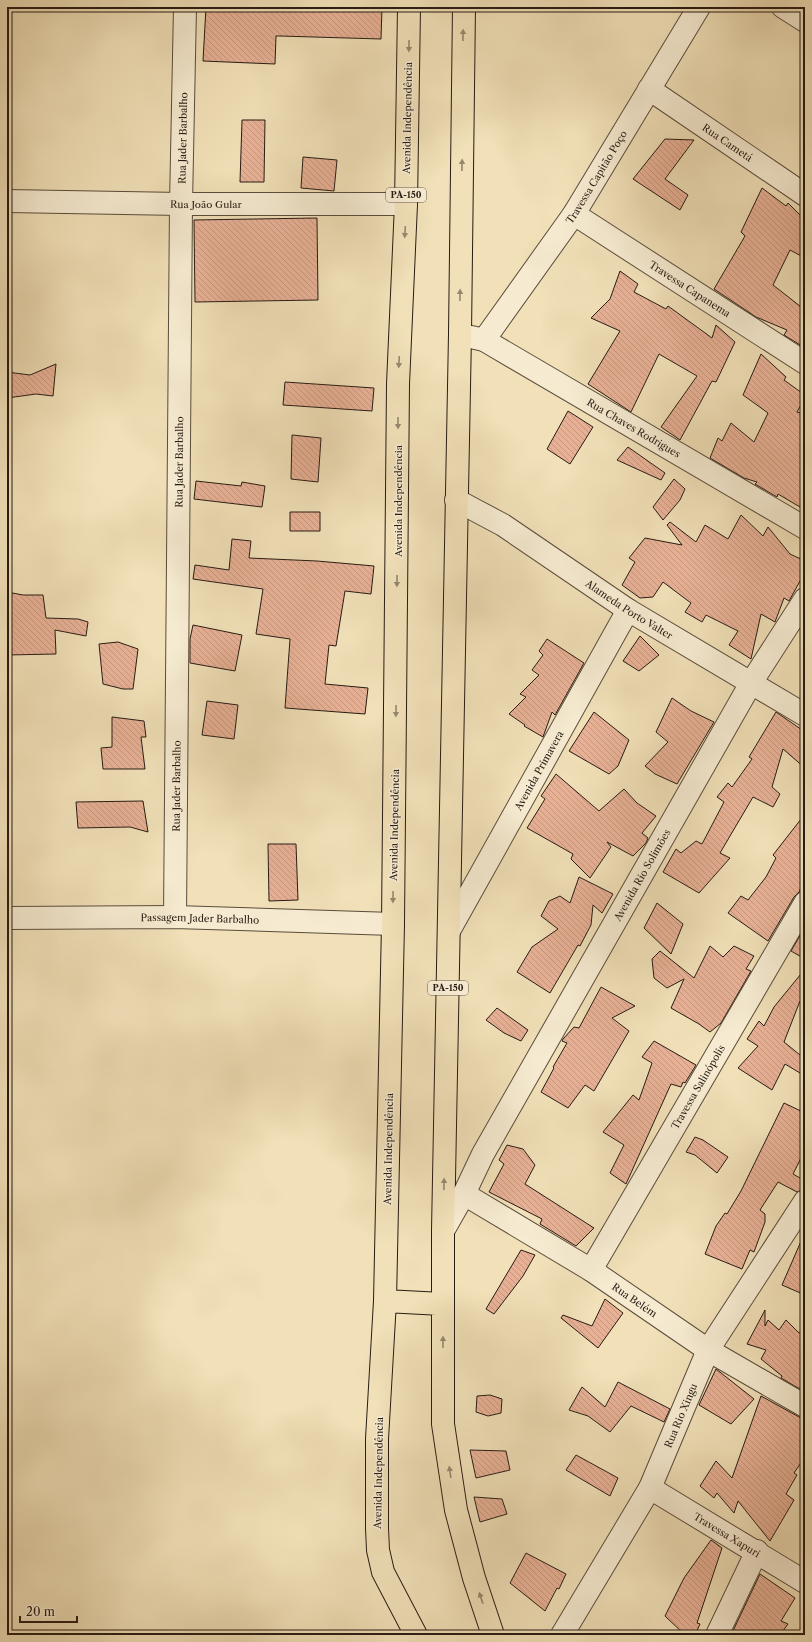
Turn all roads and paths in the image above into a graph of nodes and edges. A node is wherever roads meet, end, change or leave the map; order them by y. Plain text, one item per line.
1 (185, 7) edge
2 (409, 7) edge
3 (464, 7) edge
4 (699, 7) edge
5 (782, 7) edge
6 (805, 21) edge
7 (649, 89) junction
8 (805, 195) edge
9 (7, 201) edge
10 (182, 204) junction
11 (406, 204) junction
12 (574, 214) junction
13 (460, 334) junction
14 (484, 340) junction
15 (805, 363) edge
16 (456, 500) junction
17 (805, 528) edge
18 (805, 599) edge
19 (628, 610) junction
20 (751, 683) junction
21 (805, 715) edge
22 (805, 903) edge
23 (175, 917) junction
24 (7, 918) edge
25 (393, 924) junction
26 (449, 931) junction
27 (464, 1194) junction
28 (805, 1200) edge
29 (798, 1230) edge
30 (443, 1231) junction
31 (591, 1270) junction
32 (385, 1301) junction
33 (442, 1304) junction
34 (708, 1350) junction
35 (805, 1406) edge
36 (650, 1488) junction
37 (757, 1551) junction
38 (805, 1582) edge
39 (416, 1635) edge
40 (493, 1635) edge
41 (562, 1635) edge
42 (717, 1635) edge

1 - 10 street, Rua Jader Barbalho
2 -> 11 main road, Avenida Independência / PA-150
13 -> 3 main road, PA-150
4 - 7 street, Travessa Capitão Poço
5 - 6 street
7 - 8 street, Rua Cametá
7 - 12 street, Travessa Capitão Poço
9 - 10 street, Rua João Gular
10 - 11 street, Rua João Gular
10 - 23 street, Rua Jader Barbalho
11 -> 25 main road, Avenida Independência / PA-150
12 - 14 street, Travessa Capitão Poço
12 - 15 street, Travessa Capanema
13 - 14 street, Rua Chaves Rodrigues
13 - 16 main road, PA-150
14 - 17 street, Rua Chaves Rodrigues
16 - 19 street, Alameda Porto Valter
16 - 26 main road, PA-150
18 - 20 street, Avenida Rio Solimões
19 - 20 street, Alameda Porto Valter
19 - 26 street, Avenida Primavera
20 - 21 street, Alameda Porto Valter
20 - 27 street, Avenida Rio Solimões
22 - 31 street, Travessa Salinópolis
23 - 24 street, Passagem Jader Barbalho
23 - 25 street, Passagem Jader Barbalho
25 - 32 main road, Avenida Independência / PA-150
30 -> 26 main road, PA-150
27 - 30 street
27 - 31 street, Rua Belém
28 - 29 street, Rua Rio Xingu
29 - 34 street, Rua Rio Xingu
30 - 33 main road, PA-150
31 - 34 street, Rua Belém
32 - 33 main road
32 - 39 main road, Avenida Independência / PA-150
40 -> 33 main road, PA-150
34 - 35 street, Rua Belém
34 - 36 street, Rua Rio Xingu
36 - 37 street, Travessa Xapuri
36 - 41 street, Rua Rio Xingu
37 - 38 street, Travessa Xapuri
37 - 42 street

